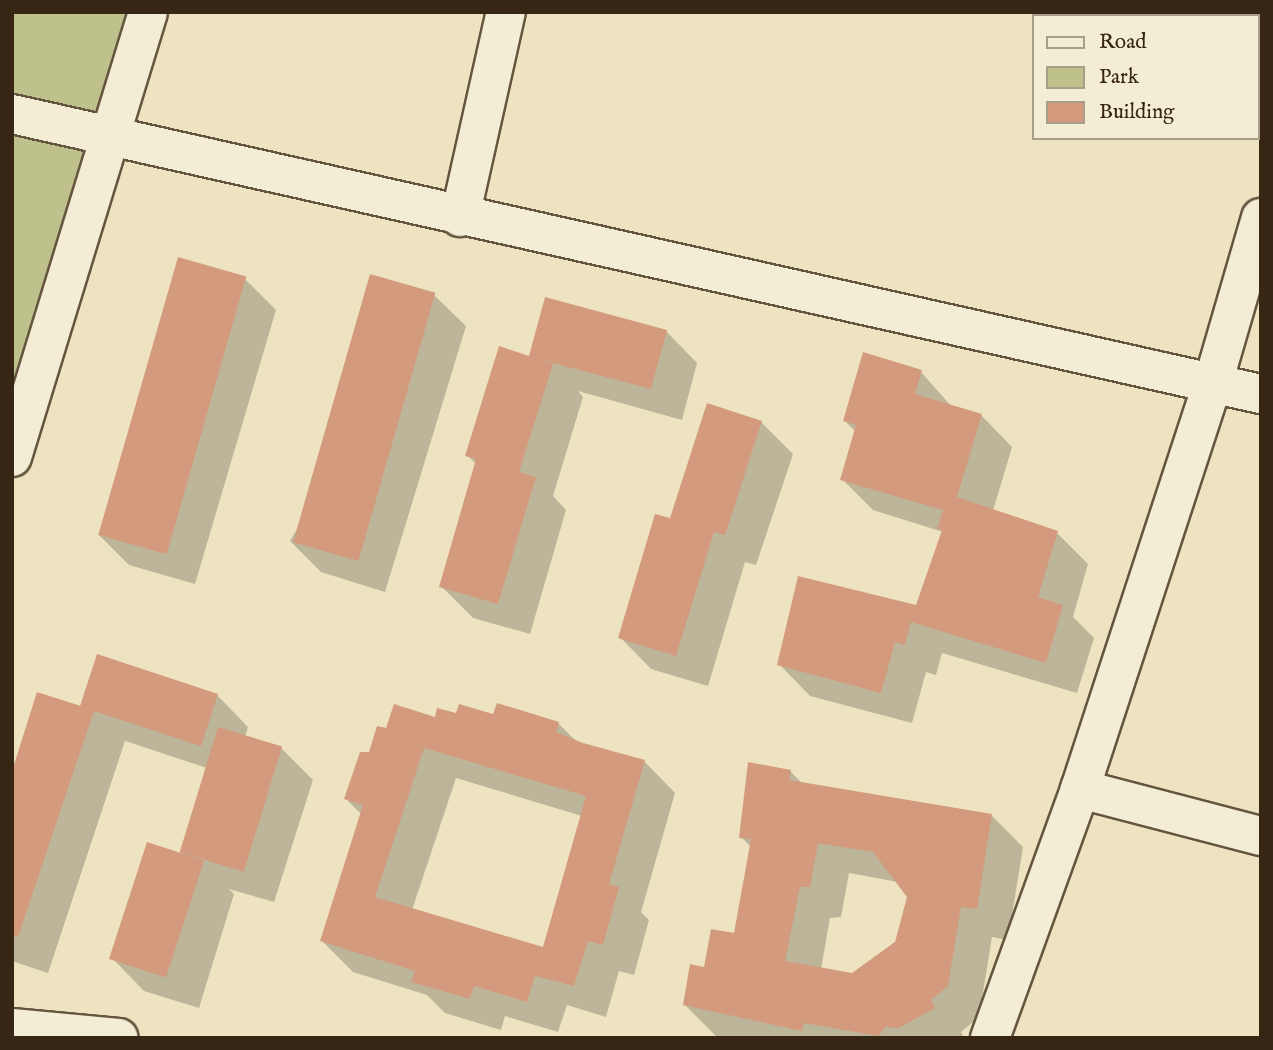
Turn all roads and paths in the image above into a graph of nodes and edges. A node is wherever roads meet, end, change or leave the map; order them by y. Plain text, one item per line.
1 (148, 12) edge
2 (506, 12) edge
3 (12, 114) edge
4 (110, 138) junction
5 (460, 217) junction
6 (1261, 218) edge
7 (1213, 383) junction
8 (1261, 394) edge
9 (12, 457) edge
10 (1080, 789) junction
11 (1261, 836) edge
12 (12, 1028) edge
13 (119, 1038) edge
14 (990, 1038) edge

1 - 4 street
2 - 5 street
3 - 4 street
4 - 5 street
4 - 9 street
5 - 7 street
6 - 7 street
7 - 8 street
7 - 10 street
10 - 11 street
10 - 14 street
12 - 13 street

